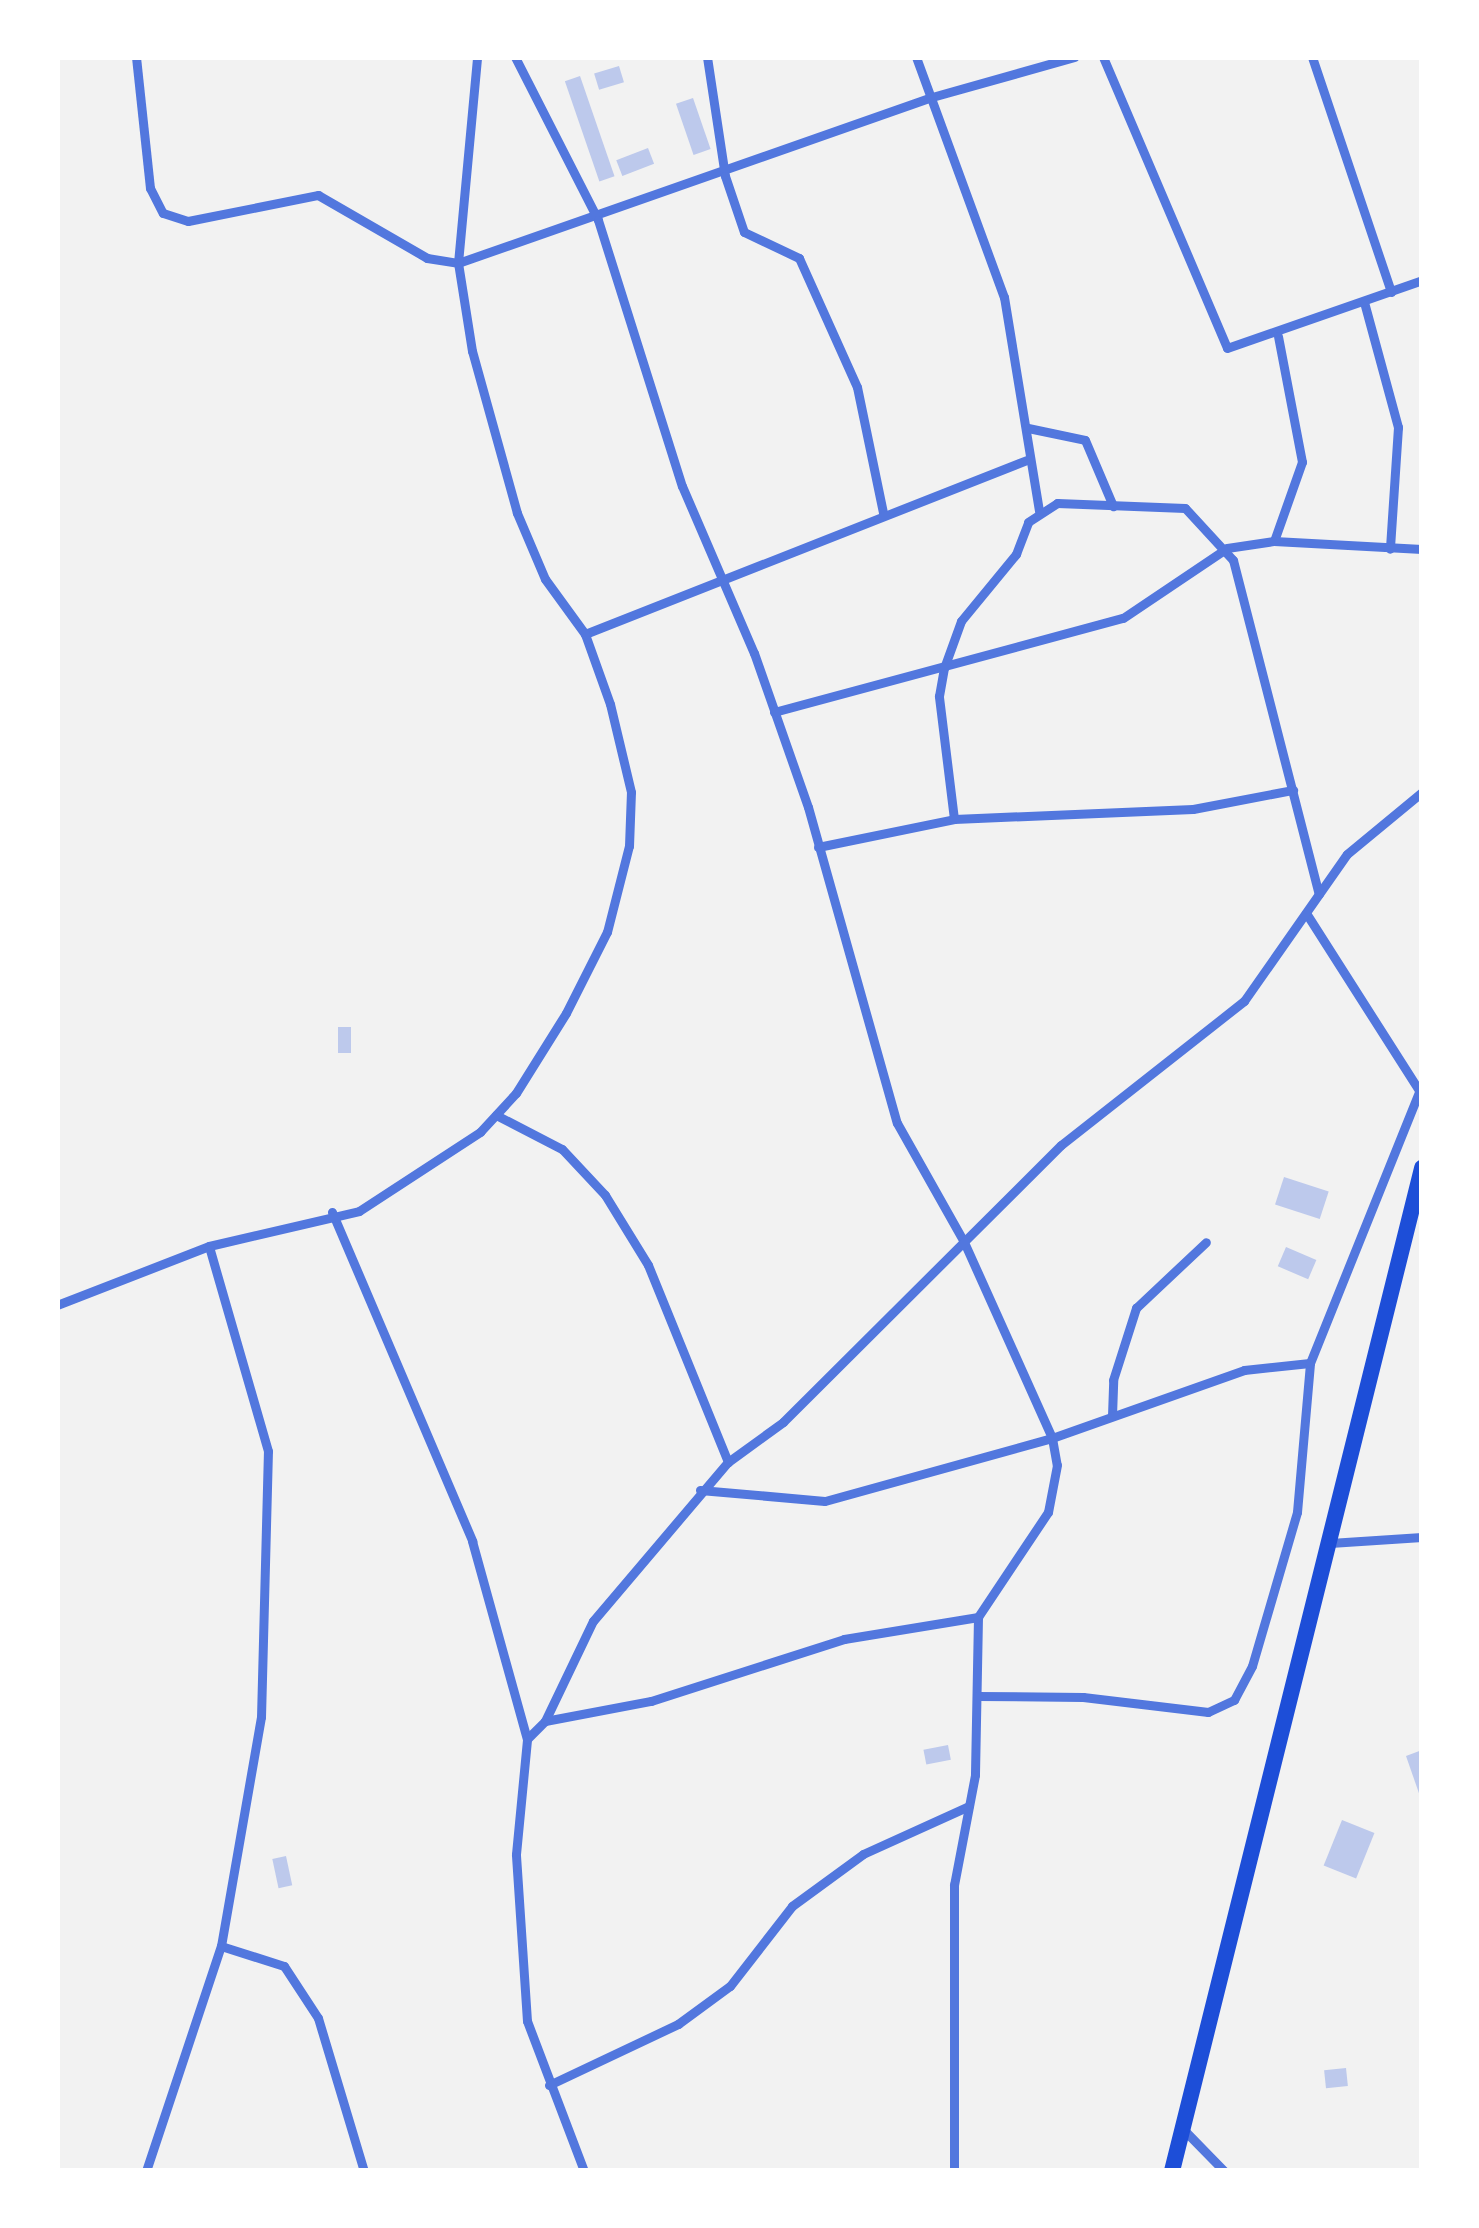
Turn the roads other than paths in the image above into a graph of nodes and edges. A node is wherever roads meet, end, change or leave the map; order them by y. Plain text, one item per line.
1 (136, 57) edge
2 (477, 57) edge
3 (514, 57) edge
4 (707, 57) edge
5 (916, 57) edge
6 (1074, 57) edge
7 (1102, 57) edge
8 (1312, 57) edge
9 (932, 97) junction
10 (724, 176) junction
11 (598, 220) junction
12 (458, 263) junction
13 (1422, 280) edge
14 (1391, 292) junction
15 (1364, 302) junction
16 (1278, 336) junction
17 (1028, 428) junction
18 (1030, 459) junction
19 (1113, 506) junction
20 (1039, 512) junction
21 (883, 513) junction
22 (1274, 542) junction
23 (1227, 548) junction
24 (1390, 549) junction
25 (1422, 549) edge
26 (716, 576) junction
27 (585, 634) junction
28 (944, 668) junction
29 (774, 712) junction
30 (1293, 790) junction
31 (1422, 792) edge
32 (954, 819) junction
33 (818, 847) junction
34 (1319, 894) junction
35 (1306, 914) junction
36 (1421, 1094) edge
37 (496, 1115) junction
38 (1422, 1168) edge
39 (332, 1212) junction
40 (1416, 1220) edge
41 (1206, 1241) dead end
42 (964, 1242) junction
43 (209, 1246) junction
44 (57, 1304) edge
45 (1310, 1364) junction
46 (1112, 1416) junction
47 (1052, 1438) junction
48 (728, 1462) junction
49 (699, 1490) junction
50 (1422, 1537) edge
51 (1330, 1543) junction
52 (979, 1617) junction
53 (976, 1696) junction
54 (545, 1721) junction
55 (527, 1738) junction
56 (969, 1806) junction
57 (221, 1946) junction
58 (549, 2085) junction
59 (1183, 2129) junction
60 (146, 2171) edge
61 (364, 2171) edge
62 (584, 2171) edge
63 (953, 2171) edge
64 (1172, 2171) edge
65 (1224, 2171) edge

1 - 12 street
2 - 12 street
3 - 11 street
4 - 10 street
5 - 9 street
6 - 9 street
7 - 16 street
8 - 14 street
9 - 10 street
9 - 17 street
10 - 11 street
10 - 21 street
11 - 12 street
11 - 26 street
12 - 27 street
13 - 14 street
14 - 15 street
15 - 16 street
15 - 24 street
16 - 22 street
17 - 18 street
17 - 19 street
18 - 20 street
18 - 21 street
19 - 20 street
19 - 23 street
20 - 28 street
21 - 26 street
22 - 23 street
22 - 24 street
23 - 28 street
23 - 30 street
24 - 25 street
26 - 27 street
26 - 29 street
27 - 37 street
28 - 29 street
28 - 32 street
29 - 33 street
30 - 32 street
30 - 34 street
31 - 34 street
32 - 33 street
33 - 42 street
34 - 35 street
35 - 36 street
35 - 42 street
36 - 45 street
37 - 39 street
37 - 48 street
38 - 40 highway
39 - 43 street
39 - 55 street
40 - 51 highway
41 - 46 street
42 - 47 street
42 - 48 street
43 - 44 street
43 - 57 street
45 - 46 street
45 - 53 street
46 - 47 street
47 - 49 street
47 - 52 street
48 - 49 street
49 - 54 street
50 - 51 street
51 - 59 highway
52 - 53 street
52 - 54 street
53 - 56 street
54 - 55 street
55 - 58 street
56 - 58 street
56 - 63 street
57 - 60 street
57 - 61 street
58 - 62 street
59 - 64 highway
59 - 65 street

